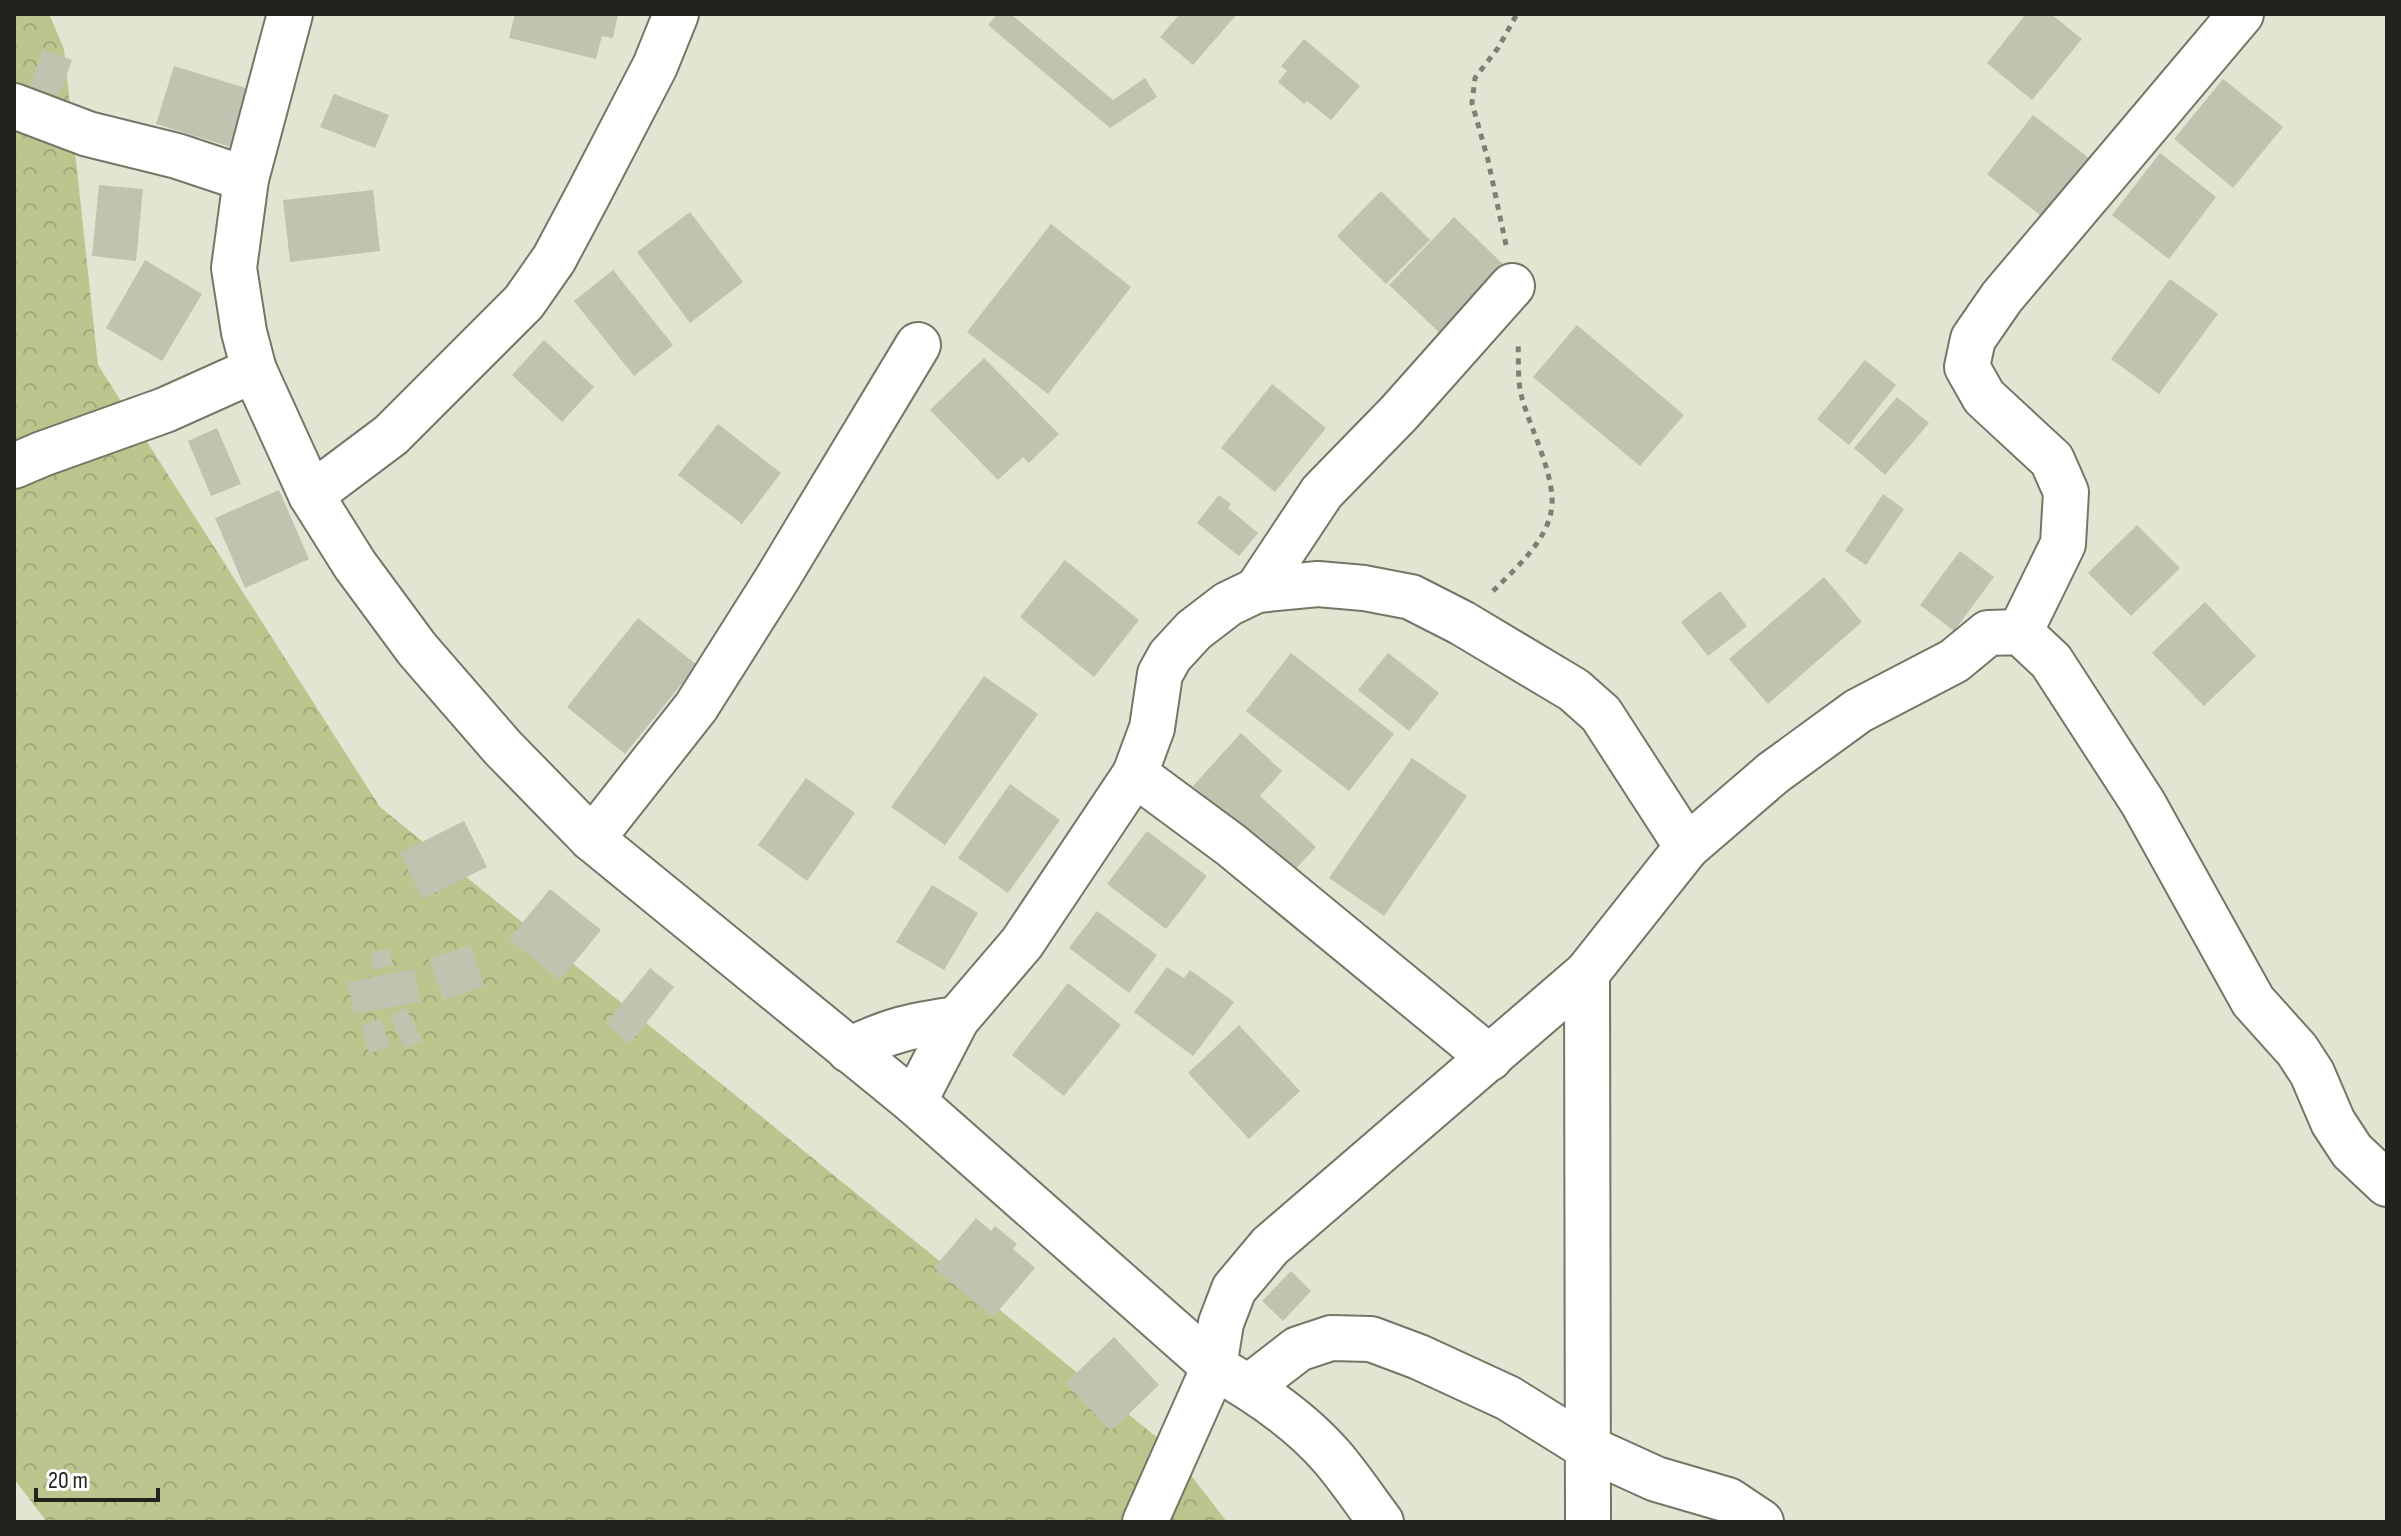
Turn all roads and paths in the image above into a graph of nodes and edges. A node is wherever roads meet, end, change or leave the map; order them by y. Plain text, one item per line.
1 (290, 14) edge
2 (676, 14) edge
3 (2241, 14) edge
4 (14, 106) edge
5 (246, 179) junction
6 (1512, 286) dead end
7 (918, 345) dead end
8 (254, 370) junction
9 (23, 452) edge
10 (311, 495) junction
11 (1257, 590) junction
12 (2020, 632) junction
13 (1135, 774) junction
14 (592, 839) junction
15 (1687, 847) junction
16 (1587, 973) junction
17 (957, 1019) junction
18 (849, 1050) junction
19 (1490, 1058) junction
20 (914, 1102) junction
21 (2387, 1184) edge
22 (1232, 1377) junction
23 (1588, 1448) junction
24 (1145, 1522) edge
25 (1381, 1522) edge
26 (1588, 1522) edge
27 (1761, 1522) edge

1 - 5 street
2 - 10 street
3 - 12 street
4 - 5 street
5 - 8 street
6 - 11 street
7 - 14 street
8 - 9 street
8 - 10 street
10 - 14 street
11 - 13 street
11 - 15 street
12 - 15 street
12 - 21 street
13 - 17 street
13 - 19 street
14 - 18 street
15 - 16 street
16 - 19 street
16 - 23 street
17 - 18 street
17 - 20 street
18 - 20 street
19 - 22 street
20 - 22 street
22 - 23 street
22 - 24 street
22 - 25 street
23 - 26 street
23 - 27 street

